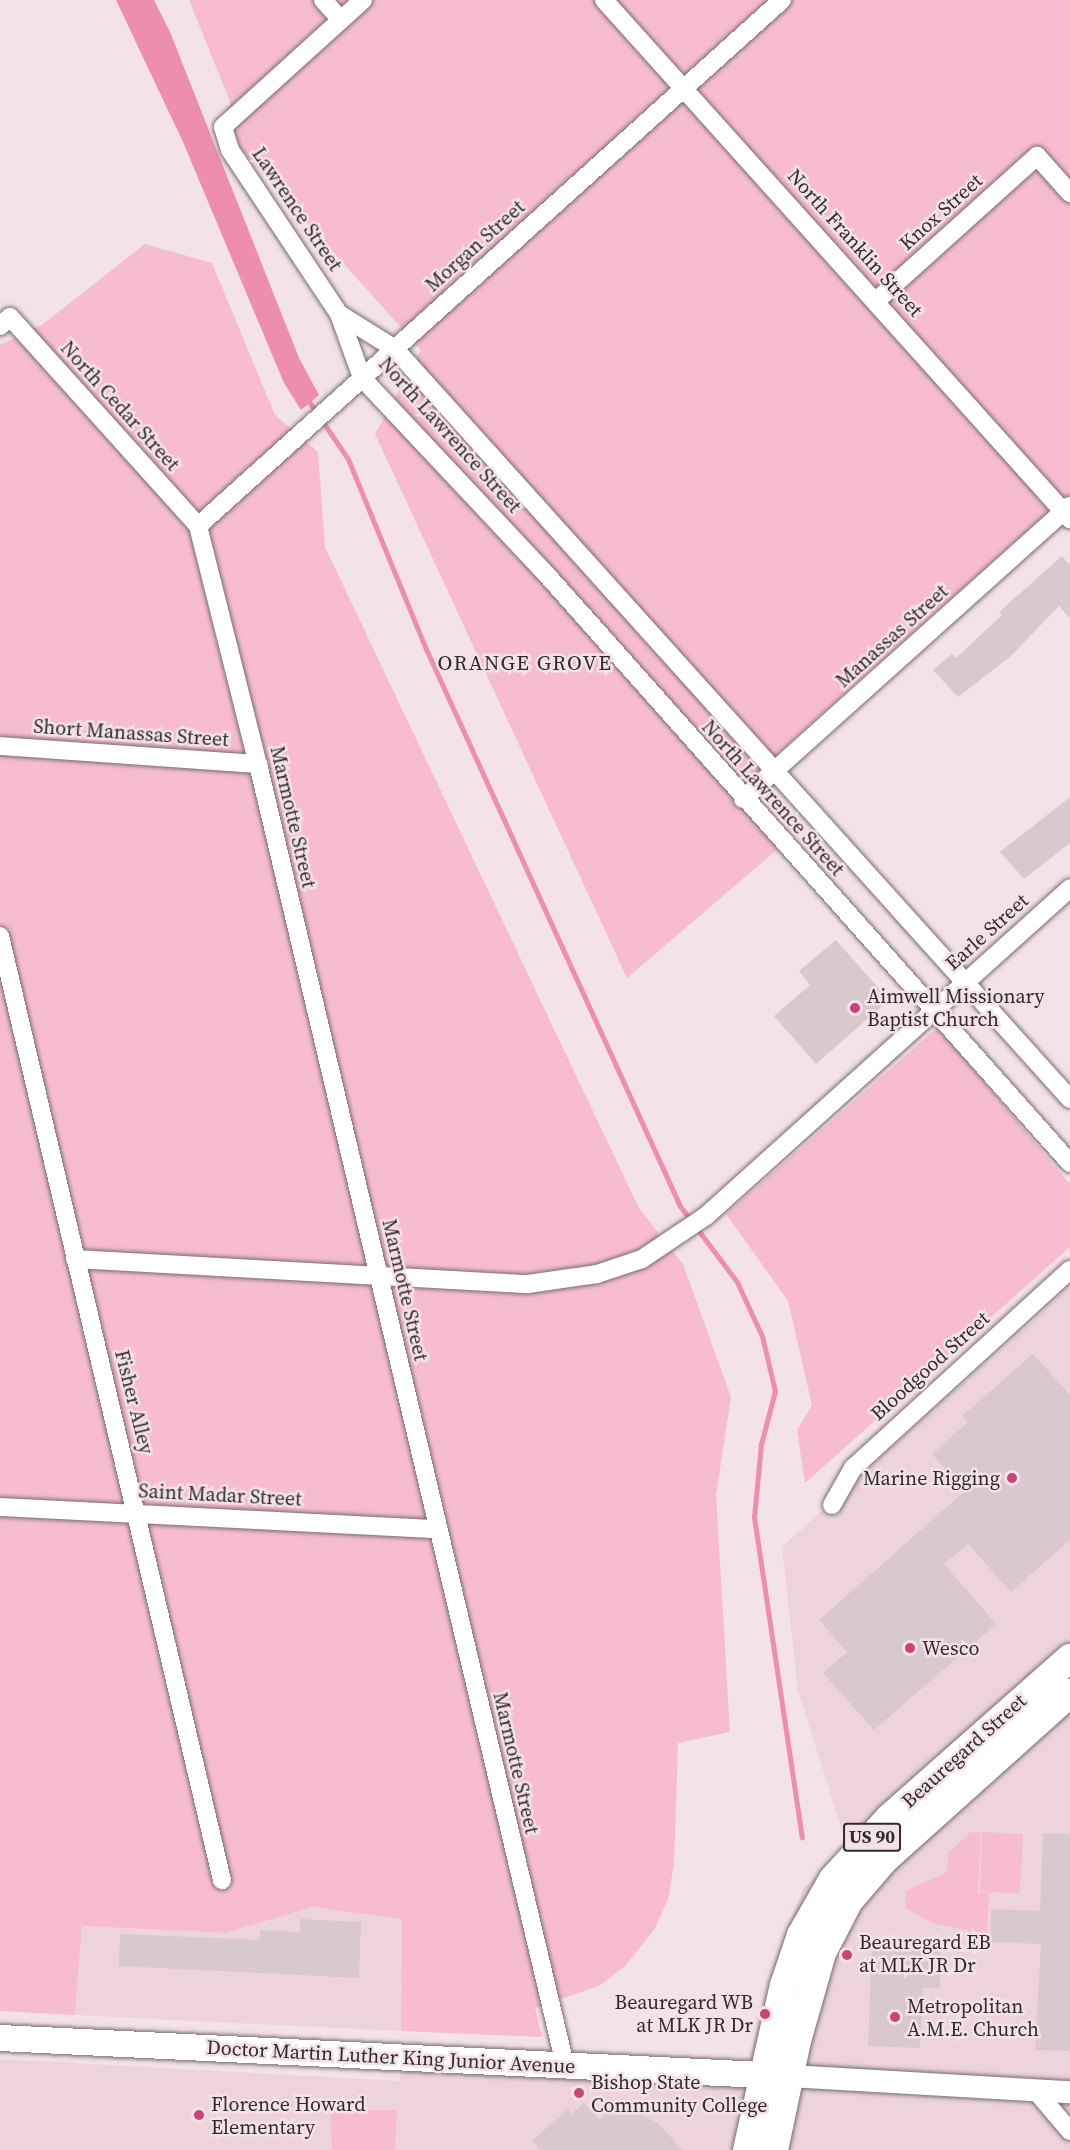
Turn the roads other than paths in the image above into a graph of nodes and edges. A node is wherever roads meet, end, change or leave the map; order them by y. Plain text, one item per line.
1 (323, 0) edge
2 (363, 0) edge
3 (604, 0) edge
4 (783, 0) edge
5 (341, 20) junction
6 (684, 89) junction
7 (1070, 193) edge
8 (876, 301) junction
9 (339, 314) junction
10 (5, 322) edge
11 (395, 349) junction
12 (362, 378) junction
13 (1068, 512) edge
14 (198, 526) junction
15 (0, 746) edge
16 (258, 764) junction
17 (775, 772) junction
18 (743, 799) junction
19 (1070, 888) edge
20 (0, 936) edge
21 (5, 982) edge
22 (966, 982) junction
23 (935, 1010) junction
24 (1070, 1099) edge
25 (1070, 1163) edge
26 (75, 1259) junction
27 (1070, 1270) edge
28 (378, 1276) junction
29 (832, 1505) dead end
30 (0, 1507) edge
31 (138, 1514) junction
32 (438, 1529) junction
33 (1070, 1658) edge
34 (1070, 1694) edge
35 (222, 1880) dead end
36 (0, 2038) edge
37 (565, 2066) junction
38 (776, 2076) junction
39 (1035, 2090) junction
40 (1070, 2092) edge
41 (1070, 2131) edge
42 (747, 2150) edge
43 (774, 2150) edge

1 - 5 street
2 - 5 street
3 - 6 street, North Franklin Street
4 - 6 street, Morgan Street
5 - 9 street, Lawrence Street
6 - 8 street, North Franklin Street
6 - 11 street, Morgan Street
7 - 8 street, Knox Street
8 - 13 street, North Franklin Street
9 - 11 street, North Lawrence Street
9 - 12 street, North Lawrence Street
10 - 14 street, North Cedar Street
11 - 12 street, Morgan Street
11 - 17 street, North Lawrence Street
12 - 14 street, Morgan Street
12 - 18 street, North Lawrence Street
13 - 17 street, Manassas Street
14 - 16 street, Marmotte Street
15 - 16 street, Short Manassas Street
16 - 28 street, Marmotte Street
17 - 18 street, Manassas Street
17 - 22 street, North Lawrence Street
18 - 23 street, North Lawrence Street
19 - 22 street, Earle Street
20 - 21 street, Fisher Alley
21 - 26 street, Fisher Alley
22 - 23 street, Earle Street
22 - 24 street, North Lawrence Street
23 - 25 street, North Lawrence Street
23 - 28 street, Earle Street
26 - 28 street, Earle Street
26 - 31 street, Fisher Alley
27 - 29 street, Bloodgood Street
28 - 32 street, Marmotte Street
30 - 31 street, Saint Madar Street
31 - 32 street, Saint Madar Street
31 - 35 street, Fisher Alley
32 - 37 street, Marmotte Street
33 - 38 main road, Beauregard Street / US 90
34 - 38 main road, Beauregard Street / US 90
36 - 37 main road, Doctor Martin Luther King Junior Avenue
37 - 38 main road, Doctor Martin Luther King Junior Avenue
38 - 39 street, Doctor Martin Luther King Junior Avenue
38 - 42 main road, US 90
38 - 43 main road, US 90
39 - 40 street, Doctor Martin Luther King Junior Avenue
39 - 41 street

